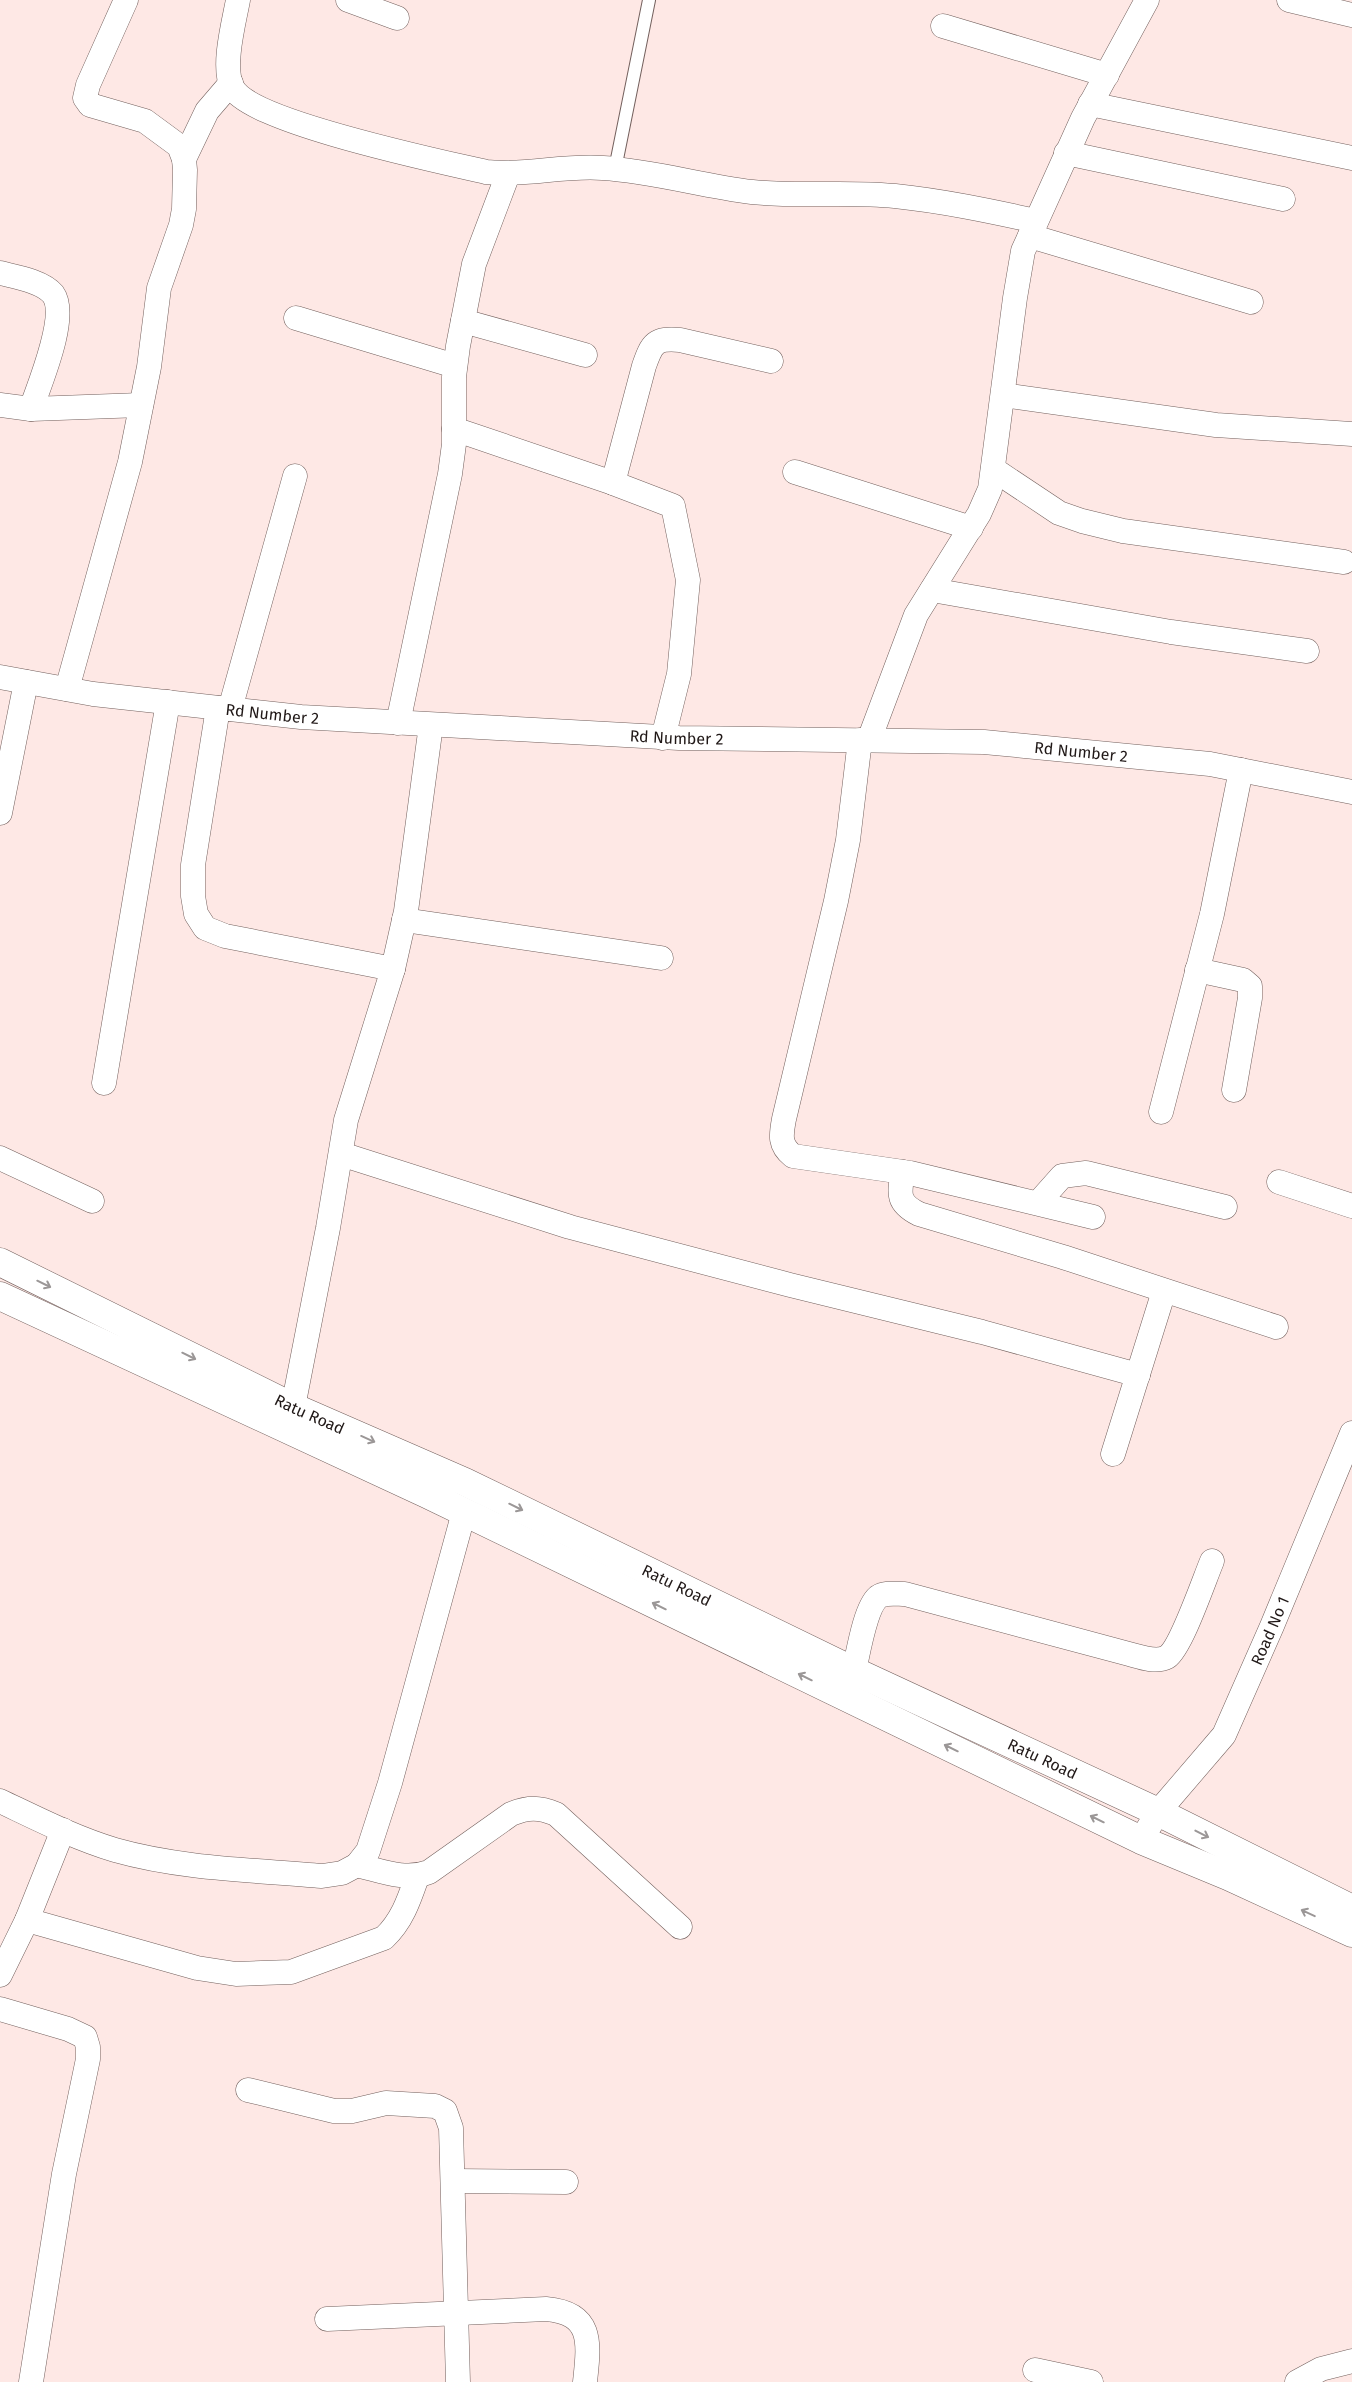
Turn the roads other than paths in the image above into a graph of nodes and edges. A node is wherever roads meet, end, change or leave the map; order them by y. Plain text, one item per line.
1 (126, 0) edge
2 (238, 0) edge
3 (348, 0) edge
4 (648, 0) edge
5 (1147, 0) edge
6 (1289, 0) edge
7 (1352, 15) edge
8 (397, 18) dead end
9 (943, 26) dead end
10 (1106, 75) junction
11 (231, 83) junction
12 (1090, 104) junction
13 (1066, 153) junction
14 (1352, 158) edge
15 (184, 159) junction
16 (615, 169) junction
17 (508, 174) junction
18 (1283, 199) dead end
19 (1033, 228) junction
20 (0, 273) edge
21 (1251, 302) dead end
22 (296, 318) dead end
23 (463, 321) junction
24 (585, 355) dead end
25 (771, 361) dead end
26 (455, 366) junction
27 (1003, 395) junction
28 (0, 405) edge
29 (141, 405) junction
30 (31, 409) junction
31 (454, 429) junction
32 (1352, 434) edge
33 (993, 469) junction
34 (795, 472) dead end
35 (295, 476) dead end
36 (614, 483) junction
37 (970, 528) junction
38 (1344, 562) dead end
39 (932, 590) junction
40 (1307, 651) dead end
41 (0, 677) edge
42 (26, 682) junction
43 (67, 689) junction
44 (168, 702) junction
45 (224, 709) junction
46 (398, 723) junction
47 (431, 725) junction
48 (663, 738) junction
49 (864, 740) junction
50 (1241, 770) junction
51 (1352, 792) edge
52 (0, 813) edge
53 (404, 920) junction
54 (661, 958) dead end
55 (393, 969) junction
56 (1197, 970) junction
57 (104, 1083) dead end
58 (1234, 1090) dead end
59 (1161, 1112) dead end
60 (342, 1154) junction
61 (0, 1158) edge
62 (903, 1172) junction
63 (1279, 1182) dead end
64 (92, 1201) dead end
65 (1038, 1203) junction
66 (1352, 1206) edge
67 (1226, 1207) dead end
68 (1093, 1217) dead end
69 (0, 1262) edge
70 (1164, 1291) junction
71 (0, 1296) edge
72 (1276, 1327) dead end
73 (1138, 1375) junction
74 (293, 1406) junction
75 (1352, 1433) edge
76 (1114, 1454) dead end
77 (464, 1512) junction
78 (1212, 1561) dead end
79 (854, 1671) junction
80 (0, 1801) edge
81 (1158, 1812) junction
82 (63, 1830) junction
83 (1141, 1840) junction
84 (357, 1865) junction
85 (417, 1877) junction
86 (1352, 1909) edge
87 (27, 1920) junction
88 (680, 1927) dead end
89 (1352, 1934) edge
90 (0, 1975) edge
91 (0, 2009) edge
92 (248, 2090) dead end
93 (453, 2181) junction
94 (566, 2182) dead end
95 (456, 2312) junction
96 (327, 2319) dead end
97 (1352, 2361) edge
98 (1035, 2370) dead end
99 (31, 2382) edge
100 (458, 2382) edge
101 (585, 2382) edge
102 (1091, 2382) edge
103 (1297, 2382) edge

1 - 15 street
2 - 11 street
3 - 8 street
4 - 16 lane
5 - 10 street
6 - 7 street
9 - 10 street
10 - 12 street
11 - 15 street
11 - 17 street
12 - 13 street
12 - 14 street
13 - 18 street
13 - 19 street
15 - 29 street
16 - 17 street
16 - 19 street
17 - 23 street
19 - 21 street
19 - 27 street
20 - 30 street
22 - 26 street
23 - 24 street
23 - 26 street
25 - 36 street
26 - 31 street
27 - 32 street
27 - 33 street
28 - 30 street
29 - 30 street
29 - 43 street
31 - 36 street
31 - 46 street
33 - 37 street
33 - 38 street
34 - 37 street
35 - 45 street
36 - 48 street
37 - 39 street
39 - 40 street
39 - 49 street
41 - 42 street, Rd Number 2
42 - 43 street, Rd Number 2
42 - 52 street
43 - 44 street, Rd Number 2
44 - 45 street, Rd Number 2
44 - 57 street
45 - 46 street, Rd Number 2
45 - 55 street
46 - 47 street, Rd Number 2
47 - 48 street, Rd Number 2
47 - 53 street
48 - 49 street, Rd Number 2
49 - 50 street, Rd Number 2
49 - 62 street
50 - 51 street, Rd Number 2
50 - 56 street
53 - 54 street
53 - 55 street
55 - 60 street
56 - 58 street
56 - 59 street
60 - 73 street
60 - 74 street
61 - 64 street
62 - 65 street
62 - 70 street
63 - 66 street
65 - 67 street
65 - 68 street
69 -> 74 main road, Ratu Road
70 - 72 street
70 - 73 street
71 - 77 main road, Ratu Road
73 - 76 street
74 -> 79 main road, Ratu Road
75 - 81 street, Road No 1
83 -> 77 main road, Ratu Road
77 - 84 street
78 - 79 street
79 - 81 main road, Ratu Road
80 - 82 street
81 - 83 street, Road No 1
81 -> 86 main road, Ratu Road
82 - 84 street
82 - 87 street
89 -> 83 main road, Ratu Road
84 - 85 street
85 - 87 street
85 - 88 street
87 - 90 street
91 - 99 street
92 - 93 street
93 - 94 street
93 - 95 street
95 - 96 street
95 - 100 street
95 - 101 street
97 - 103 street
98 - 102 street

